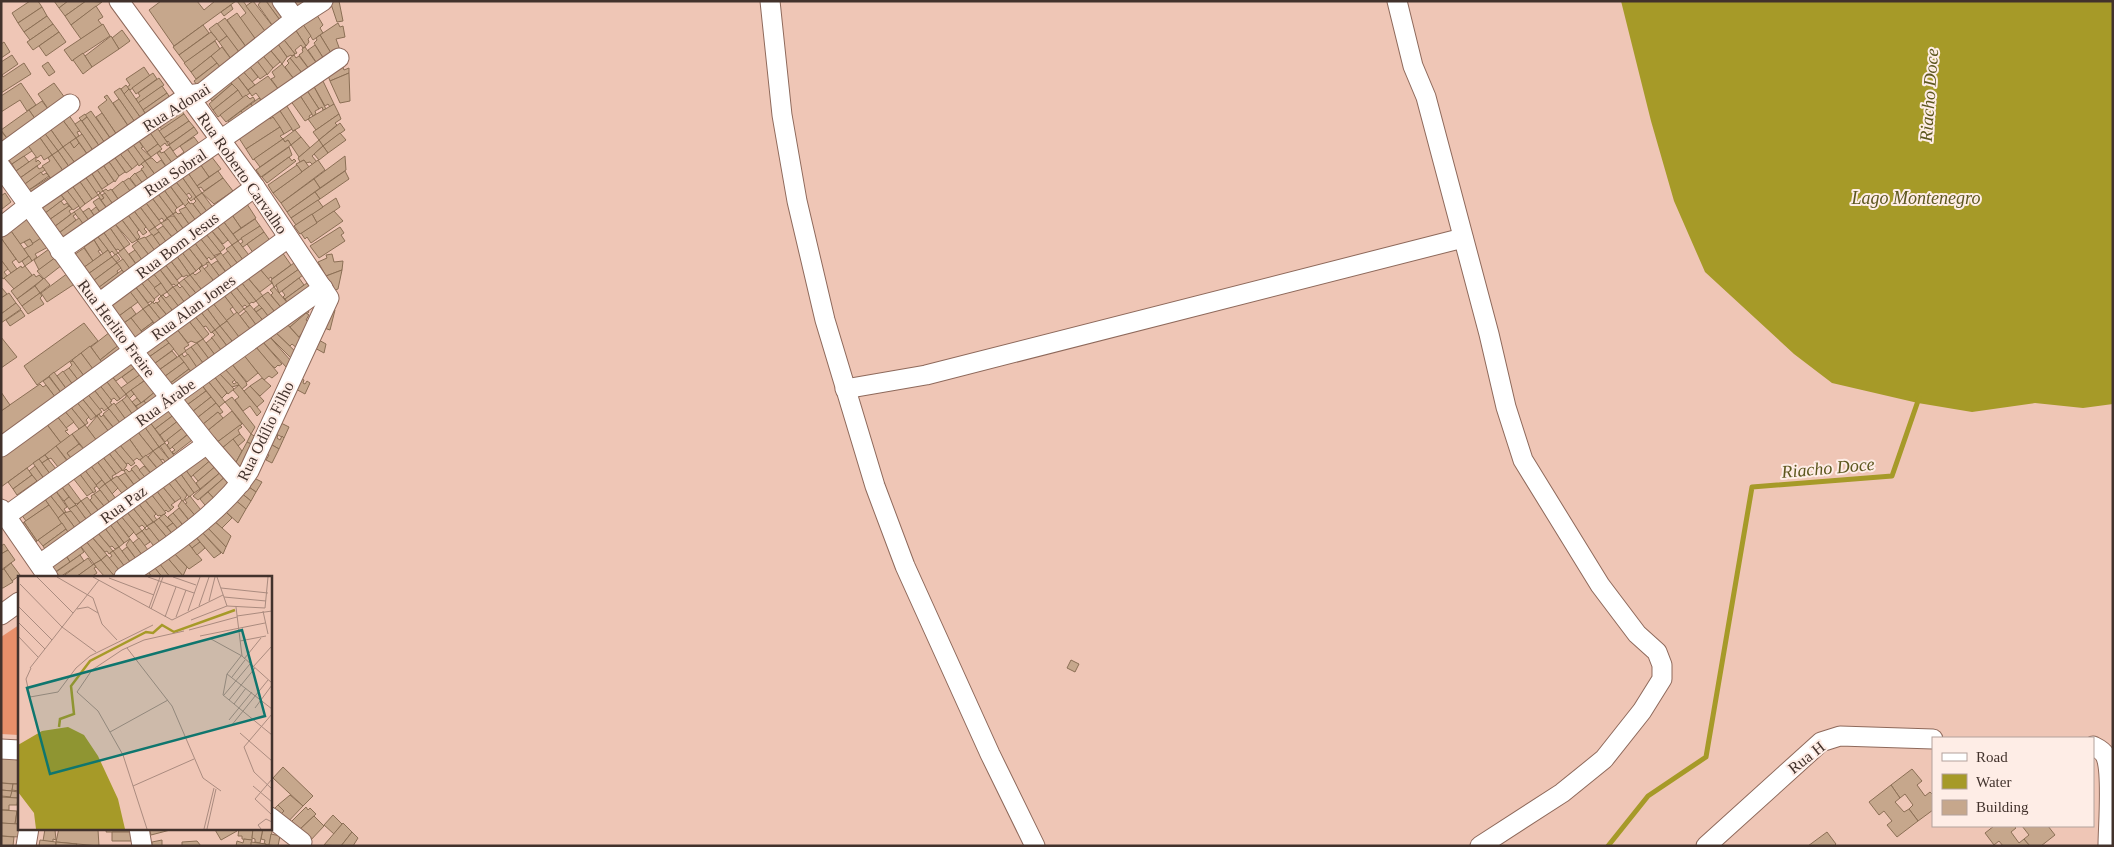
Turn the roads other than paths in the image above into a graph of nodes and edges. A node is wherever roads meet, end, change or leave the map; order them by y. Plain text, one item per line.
1 (119, 1) edge
2 (282, 1) edge
3 (323, 1) edge
4 (770, 1) edge
5 (1397, 1) edge
6 (295, 19) junction
7 (339, 58) dead end
8 (189, 95) junction
9 (70, 104) dead end
10 (222, 141) junction
11 (1, 154) edge
12 (1, 167) edge
13 (254, 187) junction
14 (29, 205) junction
15 (1, 227) edge
16 (288, 238) junction
17 (1464, 238) junction
18 (60, 251) junction
19 (326, 293) junction
20 (99, 303) junction
21 (133, 351) junction
22 (846, 389) junction
23 (170, 399) junction
24 (206, 444) junction
25 (1, 447) edge
26 (241, 484) junction
27 (4, 512) edge
28 (44, 571) edge
29 (125, 576) edge
30 (18, 603) edge
31 (1, 615) edge
32 (1932, 740) edge
33 (2094, 747) edge
34 (1, 749) edge
35 (18, 750) edge
36 (271, 818) edge
37 (29, 830) edge
38 (139, 830) edge
39 (302, 842) dead end
40 (26, 846) edge
41 (142, 846) edge
42 (1035, 846) edge
43 (1480, 846) edge
44 (1706, 846) edge
45 (2108, 846) edge

1 - 8 street, Rua Roberto Carvalho
2 - 6 street
3 - 6 street, Rua Adonai
4 - 22 street
5 - 17 street
6 - 8 street, Rua Adonai
7 - 10 street, Rua Sobral
8 - 10 street, Rua Roberto Carvalho
8 - 14 street, Rua Adonai
9 - 11 street
10 - 13 street, Rua Roberto Carvalho
10 - 18 street, Rua Sobral
12 - 14 street, Rua Herlito Freire
13 - 16 street, Rua Roberto Carvalho
13 - 20 street, Rua Bom Jesus
14 - 15 street, Rua Adonai
14 - 18 street, Rua Herlito Freire
16 - 19 street, Rua Roberto Carvalho
16 - 21 street, Rua Alan Jones
17 - 22 street
17 - 43 street
18 - 20 street, Rua Herlito Freire
19 - 23 street, Rua Árabe
19 - 26 street, Rua Odílio Filho
20 - 21 street, Rua Herlito Freire
21 - 23 street, Rua Herlito Freire
21 - 25 street, Rua Alan Jones
22 - 42 street
23 - 24 street, Rua Herlito Freire
23 - 27 street, Rua Árabe
24 - 26 street, Rua Herlito Freire
24 - 28 street, Rua Paz
26 - 29 street, Rua Odílio Filho
27 - 28 street
30 - 31 street
32 - 44 street, Rua H
33 - 45 street
34 - 35 street
36 - 39 street
37 - 40 street
38 - 41 street

